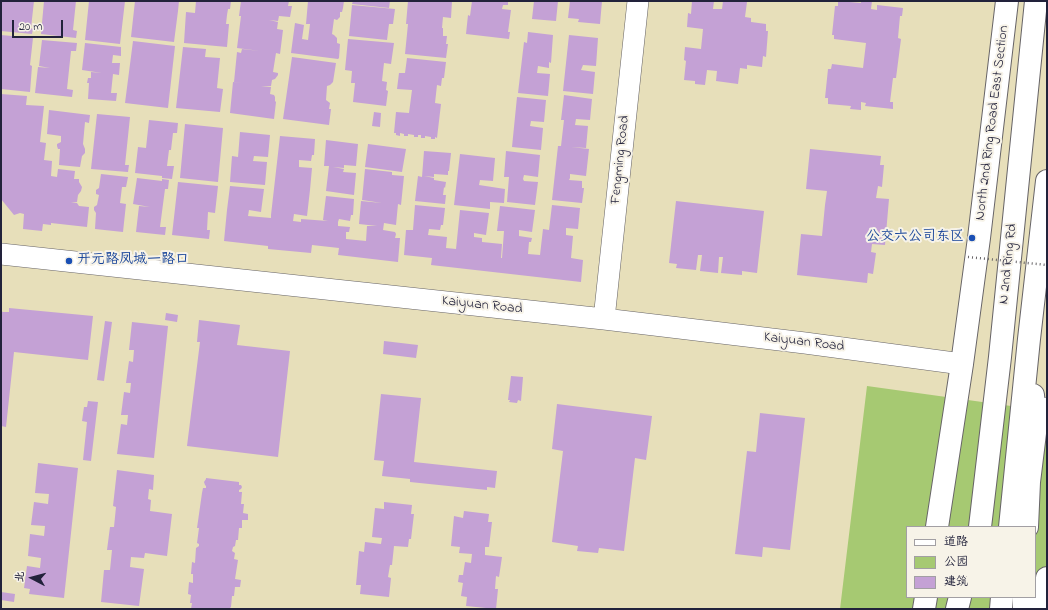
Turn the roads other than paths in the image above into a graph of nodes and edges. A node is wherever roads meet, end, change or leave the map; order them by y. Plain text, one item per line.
1 (638, 1) edge
2 (1007, 1) edge
3 (1036, 1) edge
4 (1047, 181) edge
5 (1, 254) edge
6 (604, 320) junction
7 (1029, 339) junction
8 (962, 364) junction
9 (1041, 416) edge
10 (982, 504) junction
11 (937, 526) edge
12 (977, 526) edge
13 (980, 526) edge
14 (1010, 526) edge
15 (1027, 526) edge
16 (1047, 578) edge
17 (926, 598) edge
18 (960, 598) edge
19 (973, 598) edge
20 (1002, 598) edge
21 (1024, 598) edge
22 (924, 609) edge
23 (957, 609) edge
24 (972, 609) edge
25 (1001, 609) edge
26 (1024, 609) edge
27 (1044, 609) edge

1 - 6 street, Fengming Road
2 - 8 main road, North 2nd Ring Road East Section
3 - 10 main road, N 2nd Ring Rd
4 - 7 main road, N 2nd Ring Rd
5 - 6 street, Kaiyuan Road
6 - 8 street, Kaiyuan Road
7 - 9 main road
7 - 14 main road, N 2nd Ring Rd
8 - 11 main road, North 2nd Ring Road East Section
9 - 15 main road
10 - 12 main road
10 - 13 main road, N 2nd Ring Rd
16 - 27 main road
17 - 22 main road
18 - 23 main road
19 - 24 main road
20 - 25 main road
21 - 26 main road

